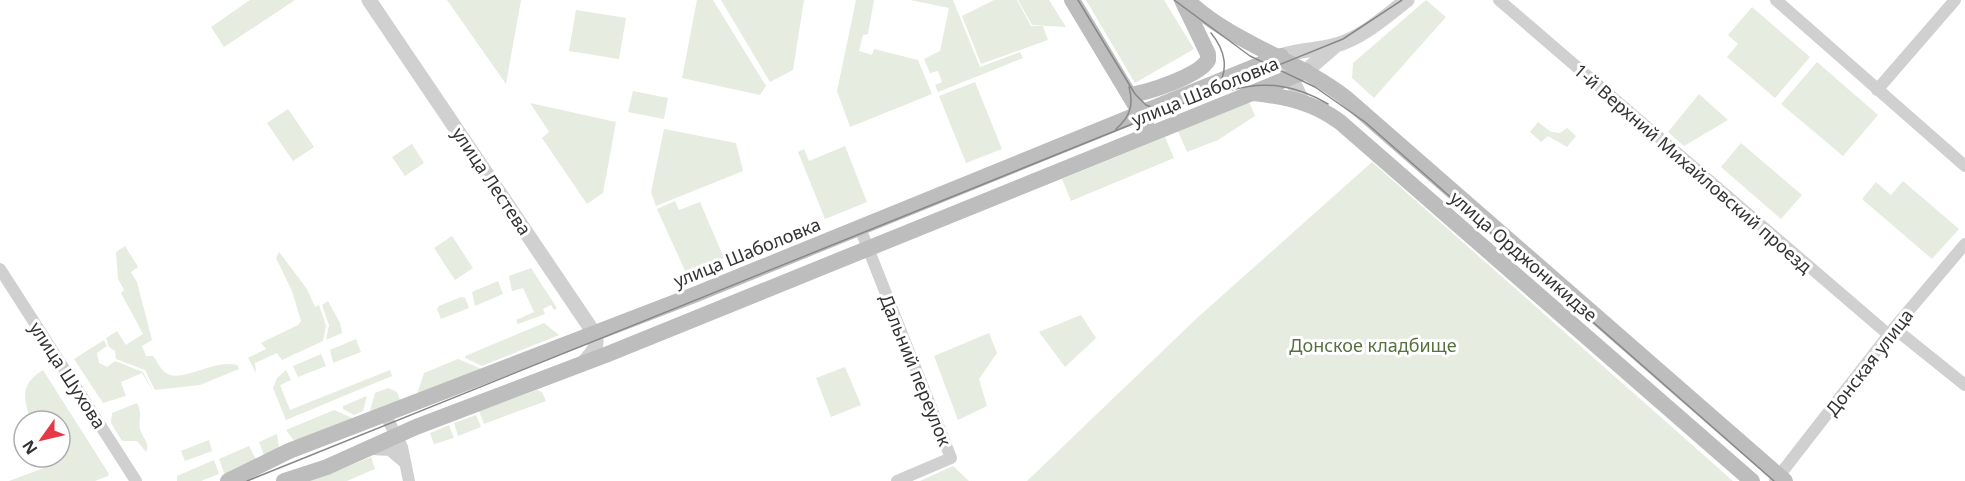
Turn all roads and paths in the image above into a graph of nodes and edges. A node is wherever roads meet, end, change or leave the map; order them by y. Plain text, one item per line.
1 (369, 0) edge
2 (1072, 0) edge
3 (1182, 0) edge
4 (1187, 0) edge
5 (1407, 0) edge
6 (1499, 0) edge
7 (1776, 0) edge
8 (1955, 0) edge
9 (1335, 46) junction
10 (1281, 56) junction
11 (1306, 71) junction
12 (1290, 78) junction
13 (1876, 90) junction
14 (1253, 93) junction
15 (1129, 95) junction
16 (1302, 101) junction
17 (1140, 114) junction
18 (1152, 134) junction
19 (1965, 166) edge
20 (860, 228) junction
21 (1965, 244) edge
22 (868, 248) junction
23 (0, 269) edge
24 (1891, 331) junction
25 (594, 333) junction
26 (583, 363) junction
27 (1965, 384) edge
28 (389, 421) junction
29 (372, 449) junction
30 (405, 463) junction
31 (1779, 479) edge
32 (136, 481) edge
33 (228, 481) edge
34 (284, 481) edge
35 (410, 481) edge
36 (897, 481) edge
37 (1752, 481) edge

1 - 25 street, улица Лестева
2 - 15 main road
3 - 15 main road
4 - 10 main road, улица Орджоникидзе
5 - 9 street
6 - 24 street, 1-й Верхний Михайловский проезд
7 - 13 street
8 - 13 street
9 - 10 street
9 - 11 street
10 - 11 main road, улица Орджоникидзе
10 - 12 street
10 - 17 main road, улица Шаболовка
11 - 12 main road, улица Шаболовка
11 - 31 main road, улица Орджоникидзе
12 - 14 main road, улица Шаболовка
12 - 16 street
13 - 19 street
14 - 16 main road, улица Орджоникидзе
14 - 18 main road, улица Шаболовка
15 - 17 main road
16 - 37 main road, улица Орджоникидзе
17 - 18 main road
17 - 20 main road, улица Шаболовка
18 - 22 main road, улица Шаболовка
20 - 22 street, Дальний переулок
20 - 25 main road, улица Шаболовка
21 - 24 street, Донская улица
22 - 26 main road, улица Шаболовка
22 - 36 street, Дальний переулок
23 - 32 street, улица Шухова
24 - 27 street, 1-й Верхний Михайловский проезд
24 - 31 street, Донская улица
25 - 26 street
25 - 28 main road, улица Шаболовка
26 - 28 main road, улица Шаболовка
28 - 29 main road, улица Шаболовка
28 - 30 street
28 - 33 main road, улица Шаболовка
29 - 30 street
29 - 34 main road, улица Шаболовка
30 - 35 street

